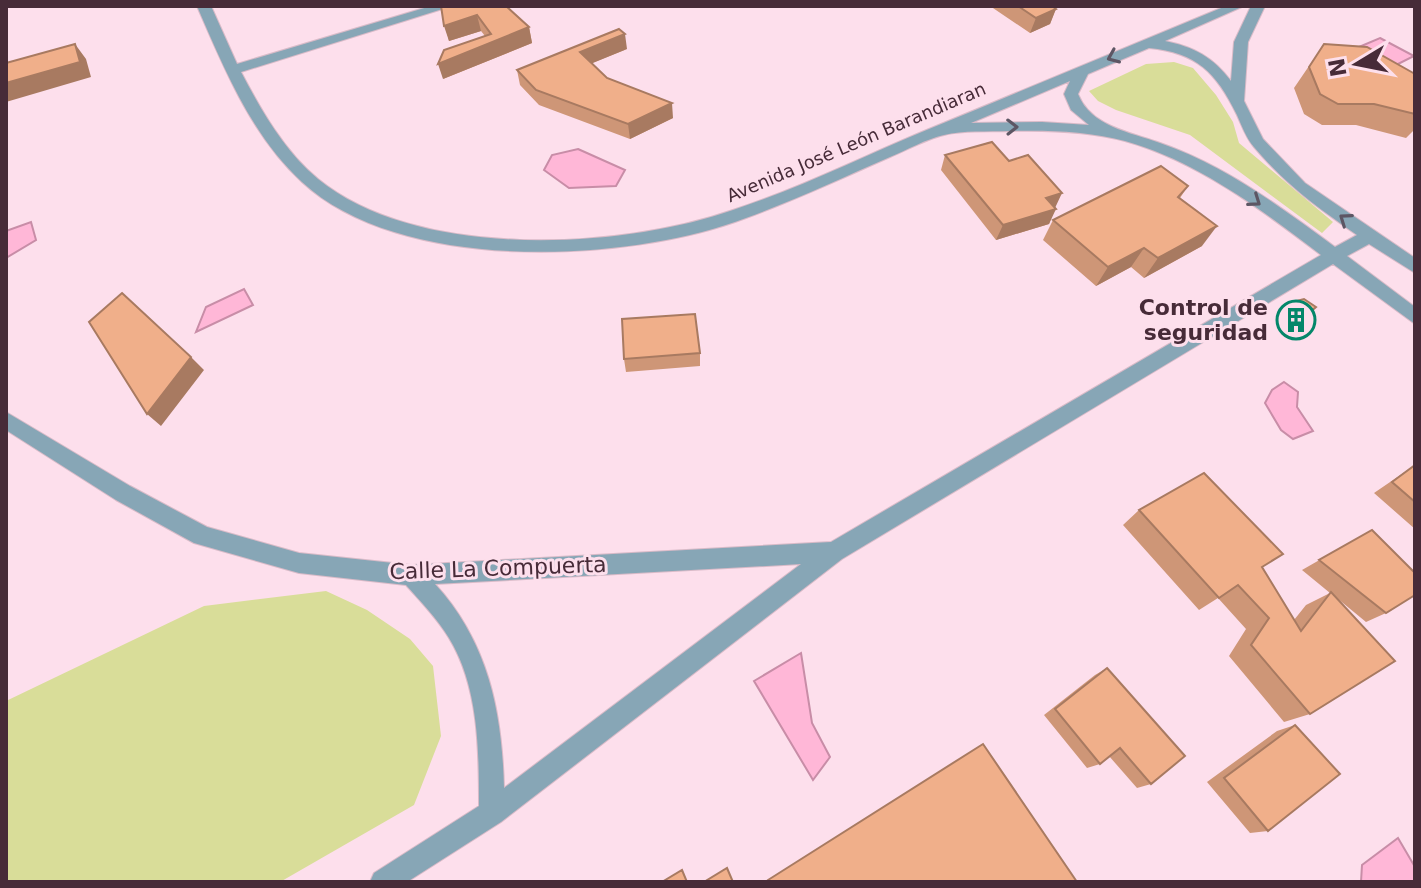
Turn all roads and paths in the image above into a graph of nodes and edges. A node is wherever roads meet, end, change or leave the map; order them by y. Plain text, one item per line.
1 (204, 6) edge
2 (445, 6) edge
3 (1237, 6) edge
4 (1258, 6) edge
5 (1146, 43) junction
6 (231, 70) junction
7 (1083, 70) junction
8 (1237, 101) junction
9 (934, 130) junction
10 (1108, 133) junction
11 (1370, 236) junction
12 (1332, 256) junction
13 (1415, 267) edge
14 (1415, 317) edge
15 (6, 420) edge
16 (834, 552) junction
17 (412, 575) junction
18 (492, 813) junction
19 (383, 882) edge

1 - 6 street, Avenida José León Barandiaran
2 - 6 street
3 - 5 street, Avenida José León Barandiaran
4 - 8 street
5 -> 7 street, Avenida José León Barandiaran
5 - 8 street
6 - 9 street, Avenida José León Barandiaran
7 - 9 street, Avenida José León Barandiaran
7 - 10 street
11 -> 8 street
9 -> 10 street
10 -> 12 street
11 - 12 street, Calle La Compuerta
11 - 13 street
12 - 14 street
12 - 16 street, Calle La Compuerta
15 - 17 street, Calle La Compuerta
16 - 17 street, Calle La Compuerta
16 - 18 street, Calle La Compuerta
17 - 18 street
18 - 19 street, Calle La Compuerta

